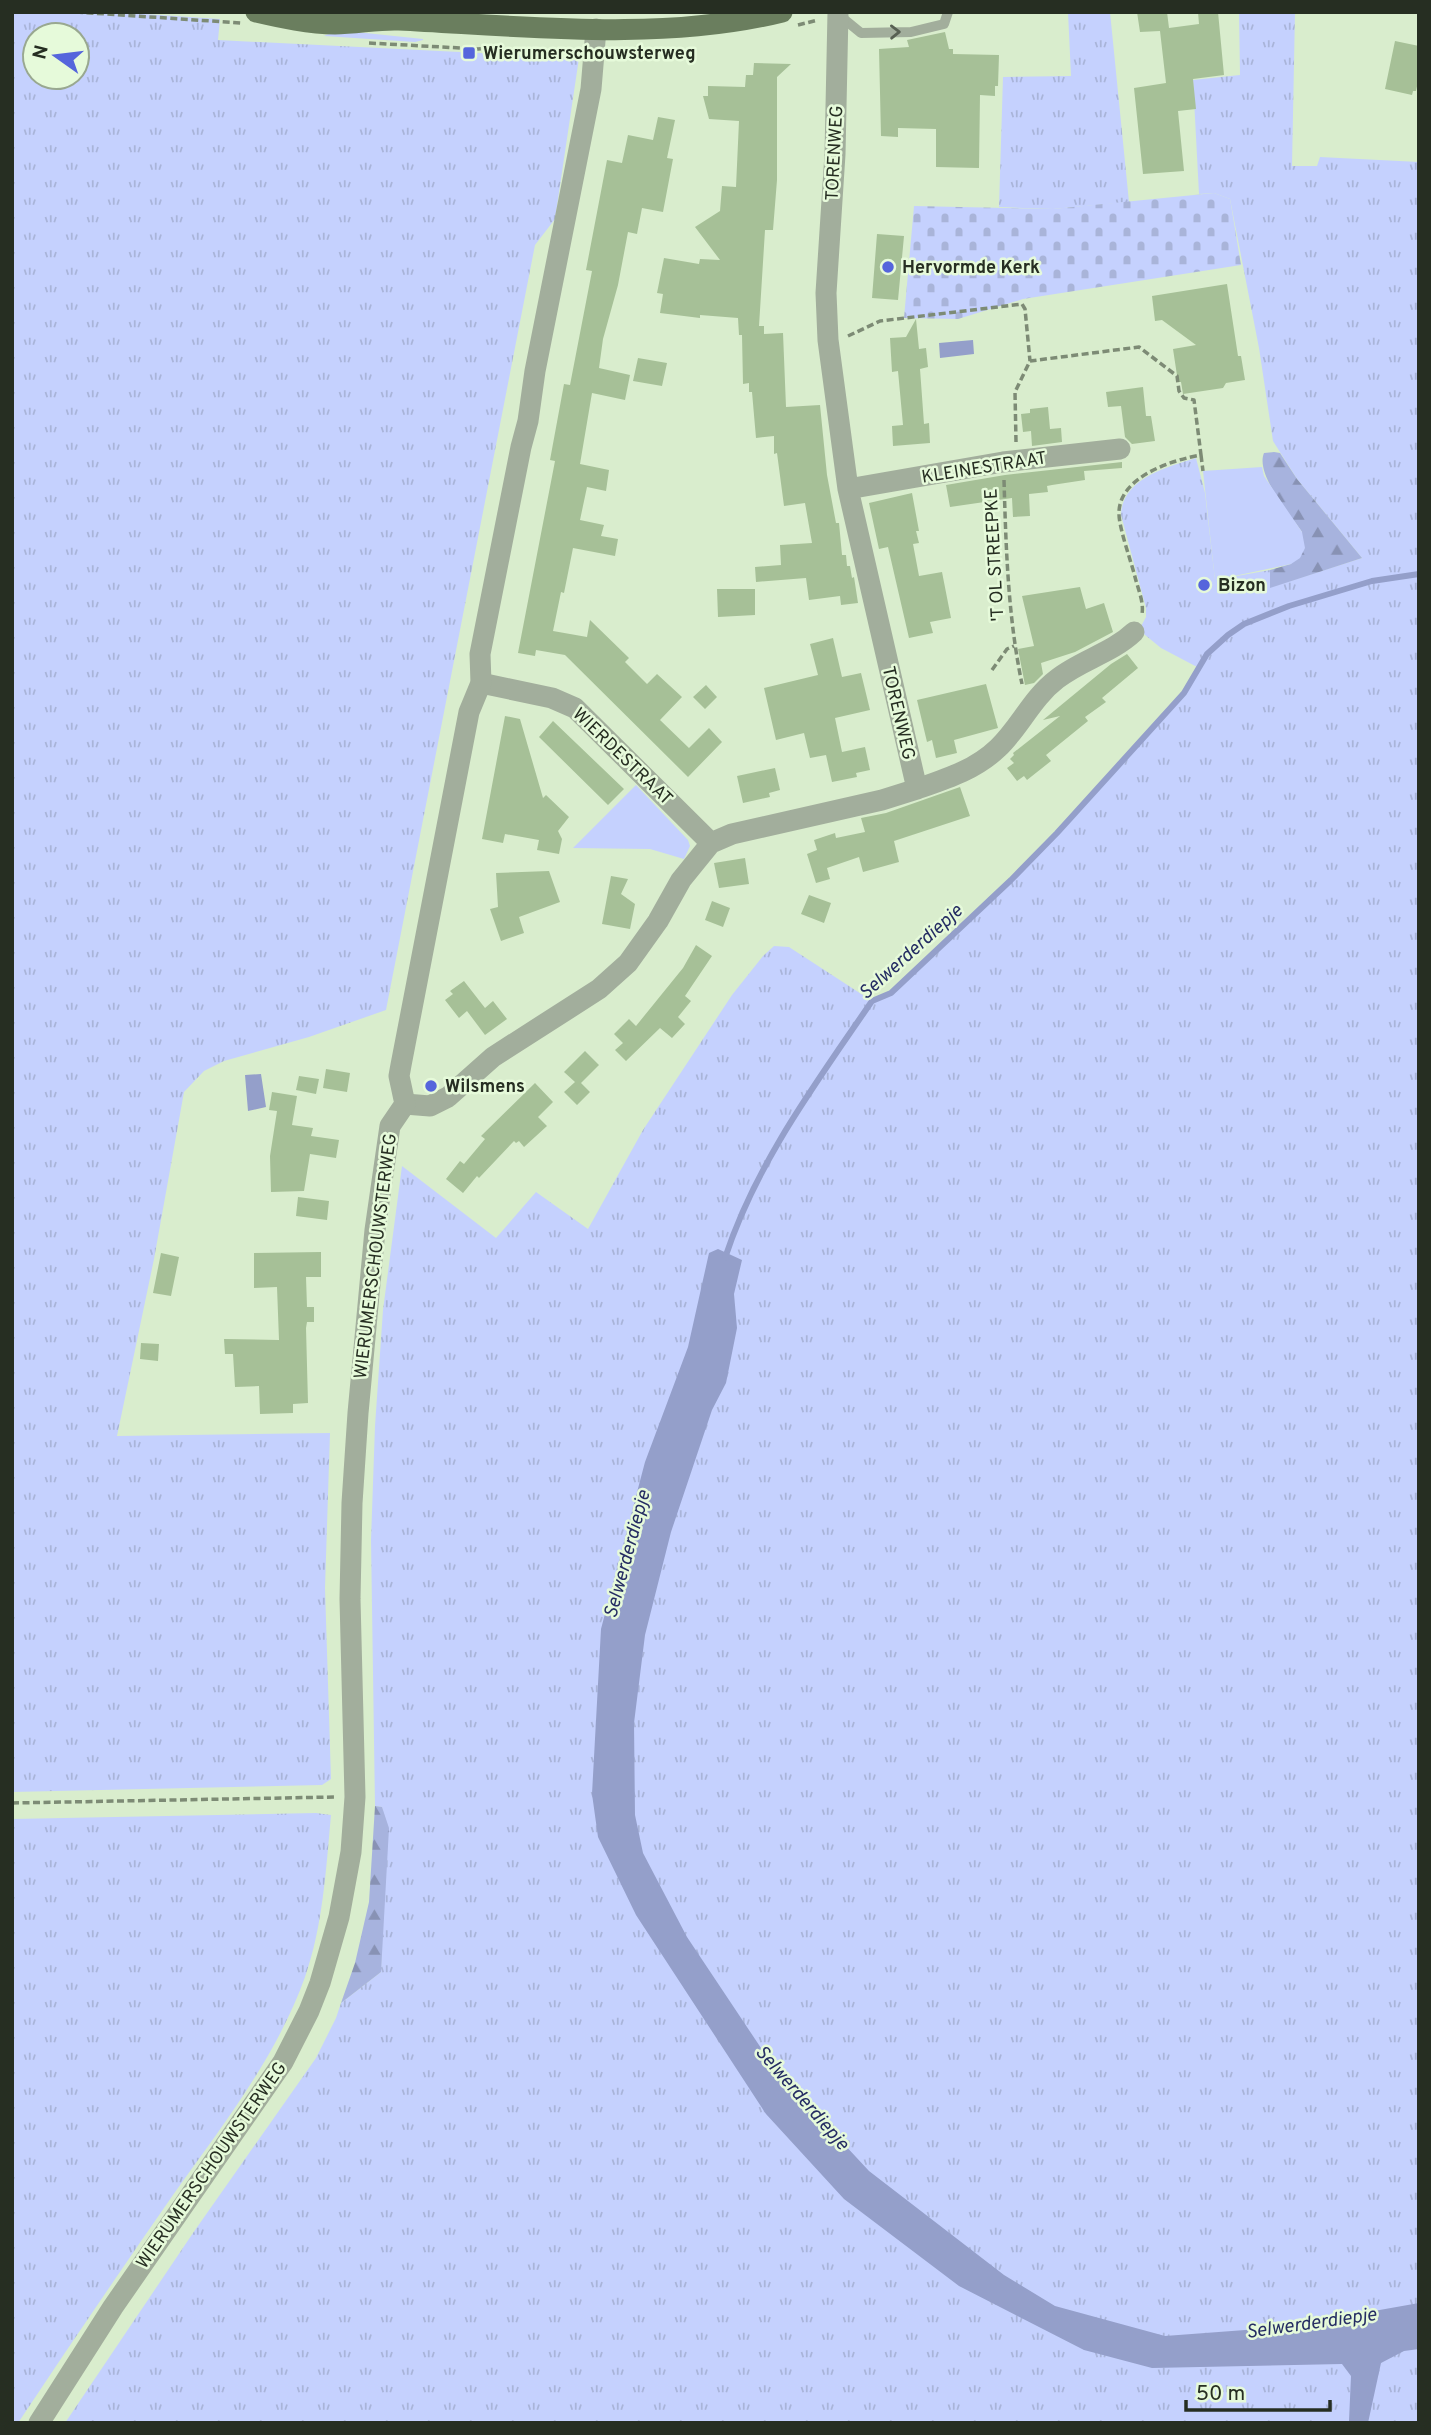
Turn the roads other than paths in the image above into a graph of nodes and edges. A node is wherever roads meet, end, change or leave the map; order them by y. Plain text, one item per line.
1 (354, 12) edge
2 (782, 12) edge
3 (948, 12) edge
4 (839, 14) edge
5 (254, 19) edge
6 (391, 19) junction
7 (686, 19) edge
8 (596, 29) junction
9 (1120, 449) dead end
10 (848, 489) junction
11 (1134, 632) dead end
12 (481, 683) junction
13 (917, 789) junction
14 (711, 843) junction
15 (405, 1104) junction
16 (39, 2423) edge

1 - 6 main road
2 - 7 main road
4 -> 3 lane
4 - 10 street, TORENWEG
5 - 6 main road
6 - 8 main road
7 - 8 main road
8 - 12 street
9 - 10 street, KLEINESTRAAT
10 - 13 street, TORENWEG
11 - 13 street
12 - 14 street, WIERDESTRAAT
12 - 15 street
13 - 14 street
14 - 15 street
15 - 16 street, WIERUMERSCHOUWSTERWEG

